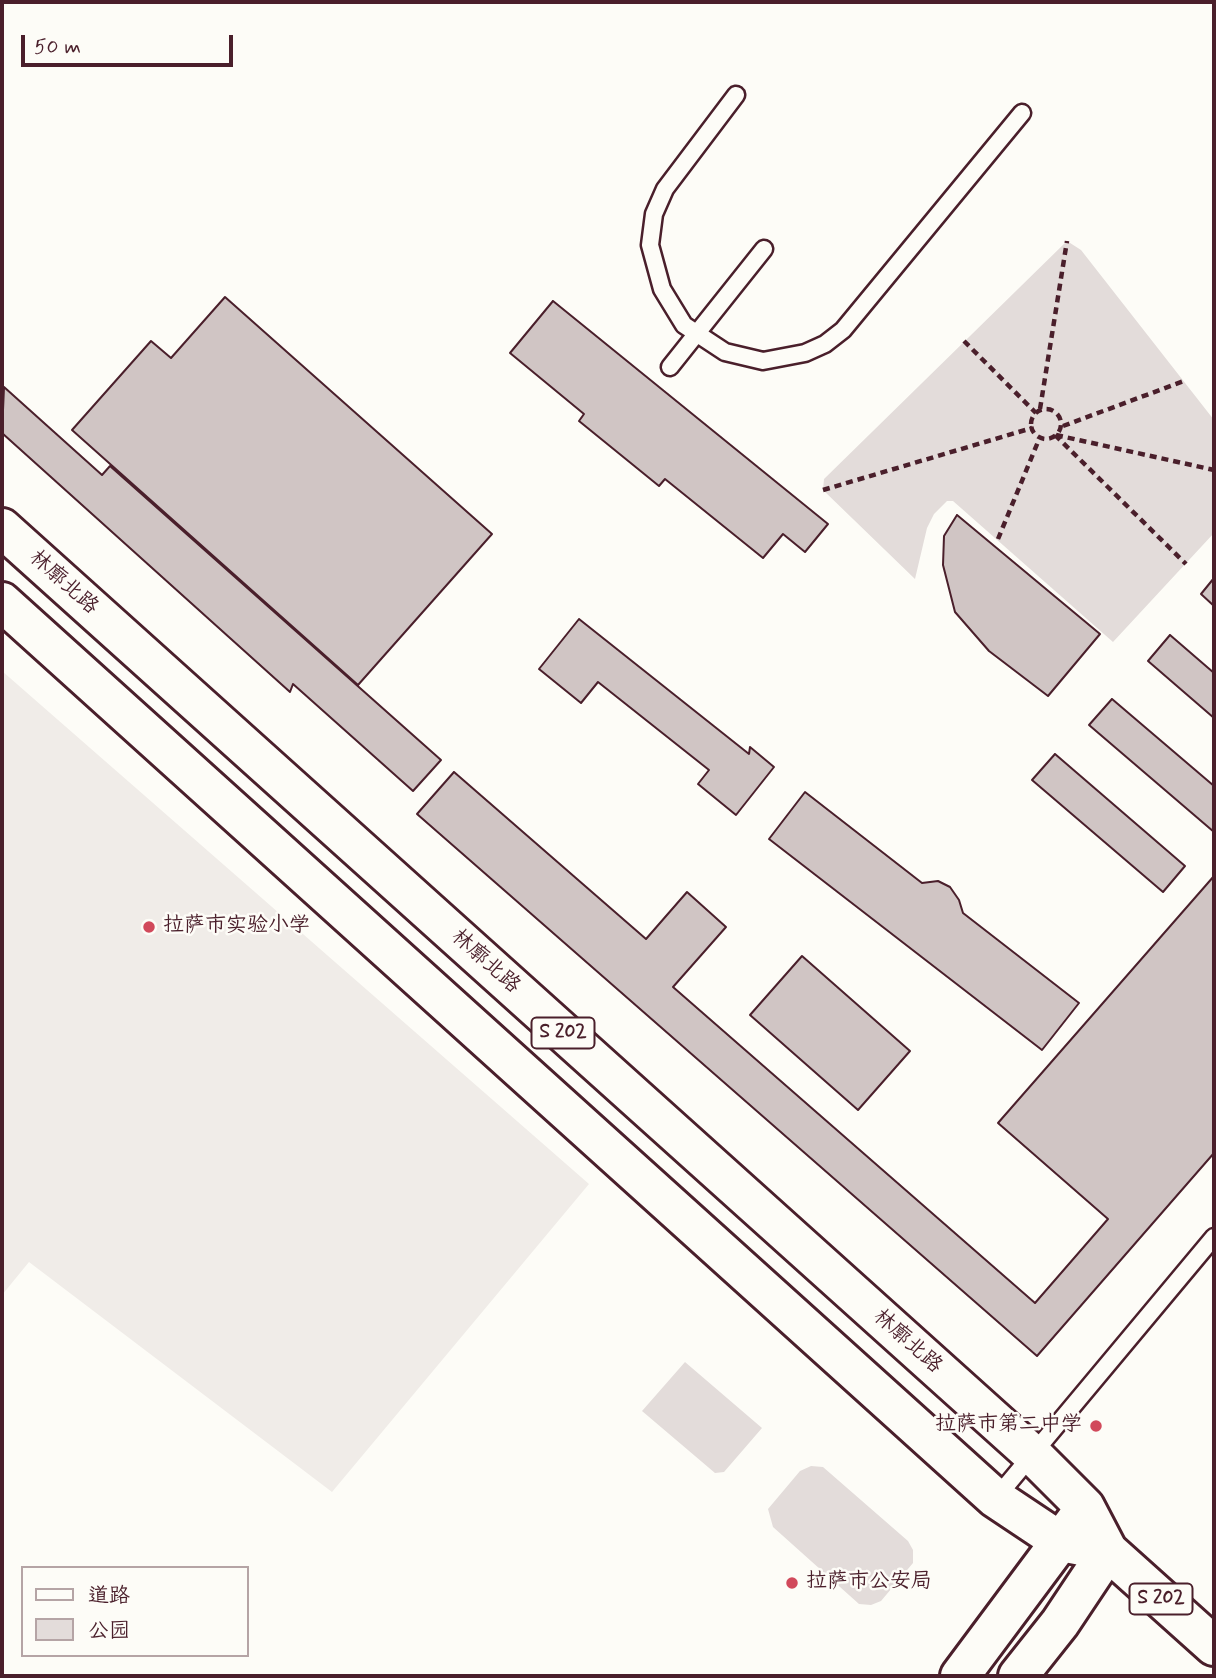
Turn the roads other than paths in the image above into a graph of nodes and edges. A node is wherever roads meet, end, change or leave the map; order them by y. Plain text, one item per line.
1 (736, 95) dead end
2 (1023, 113) dead end
3 (764, 249) dead end
4 (696, 335) junction
5 (670, 367) dead end
6 (2, 528) edge
7 (2, 602) edge
8 (1214, 1237) edge
9 (1032, 1454) junction
10 (995, 1498) junction
11 (1085, 1507) junction
12 (1060, 1542) junction
13 (1108, 1551) junction
14 (1214, 1646) edge
15 (960, 1676) edge
16 (1018, 1676) edge

1 - 4 lane
2 - 4 lane
3 - 4 lane
4 - 5 lane
6 - 9 main road, 林廓北路 / S 202
7 - 10 main road, S 202
8 - 9 lane
9 - 10 lane
9 - 11 main road, 林廓北路 / S 202
10 - 12 main road, S 202
11 - 12 main road
11 - 13 main road, 林廓北路 / S 202
12 - 13 main road, S 202
12 - 15 main road
13 - 14 main road, 林廓北路 / S 202
13 - 16 main road

